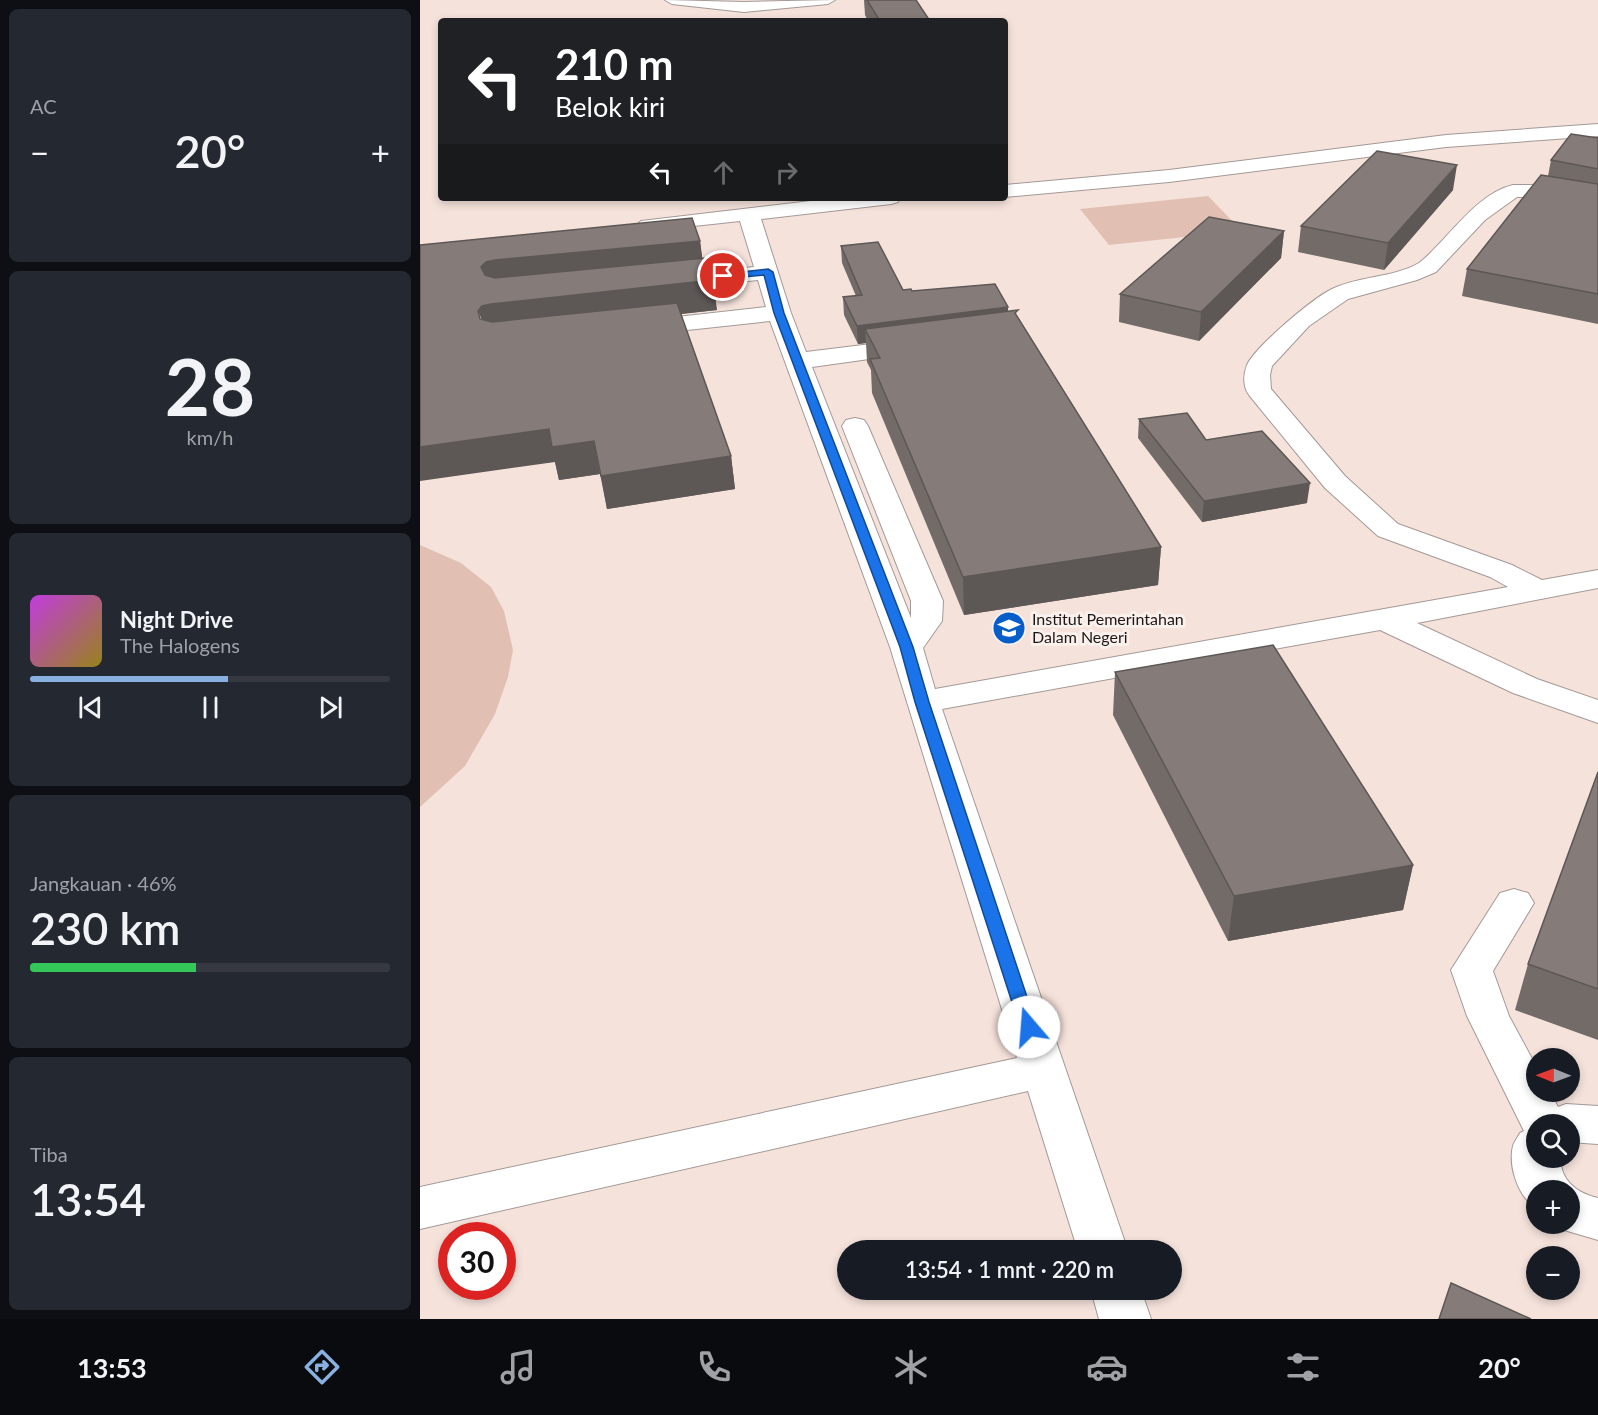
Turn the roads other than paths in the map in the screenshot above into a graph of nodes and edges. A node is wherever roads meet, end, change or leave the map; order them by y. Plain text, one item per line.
1 (672, 0) edge
2 (828, 0) edge
3 (1598, 130) edge
4 (1008, 191) edge
5 (866, 201) edge
6 (1598, 203) edge
7 (749, 215) junction
8 (624, 228) edge
9 (768, 272) junction
10 (640, 285) edge
11 (779, 313) junction
12 (615, 331) edge
13 (937, 343) edge
14 (798, 361) junction
15 (855, 426) dead end
16 (1598, 579) edge
17 (1537, 590) junction
18 (1384, 620) junction
19 (906, 647) junction
20 (922, 702) junction
21 (1598, 712) edge
22 (1514, 903) dead end
23 (1043, 1070) junction
24 (1538, 1114) edge
25 (1580, 1123) edge
26 (1598, 1125) edge
27 (420, 1208) edge
28 (1580, 1214) edge
29 (1598, 1219) edge
30 (1099, 1240) edge
31 (1119, 1300) edge
32 (1125, 1319) edge

1 - 2 street
3 - 4 street
5 - 7 street
6 - 17 street
7 - 8 street
7 - 9 street
9 - 10 street
9 - 11 street
11 - 12 street
11 - 14 street
13 - 14 street
14 - 19 street
15 - 19 street
16 - 17 street
17 - 18 street
18 - 20 street
18 - 21 street
19 - 20 street
20 - 23 street
22 - 24 street
23 - 27 street
23 - 30 street
25 - 26 street
28 - 29 street
31 - 32 street

